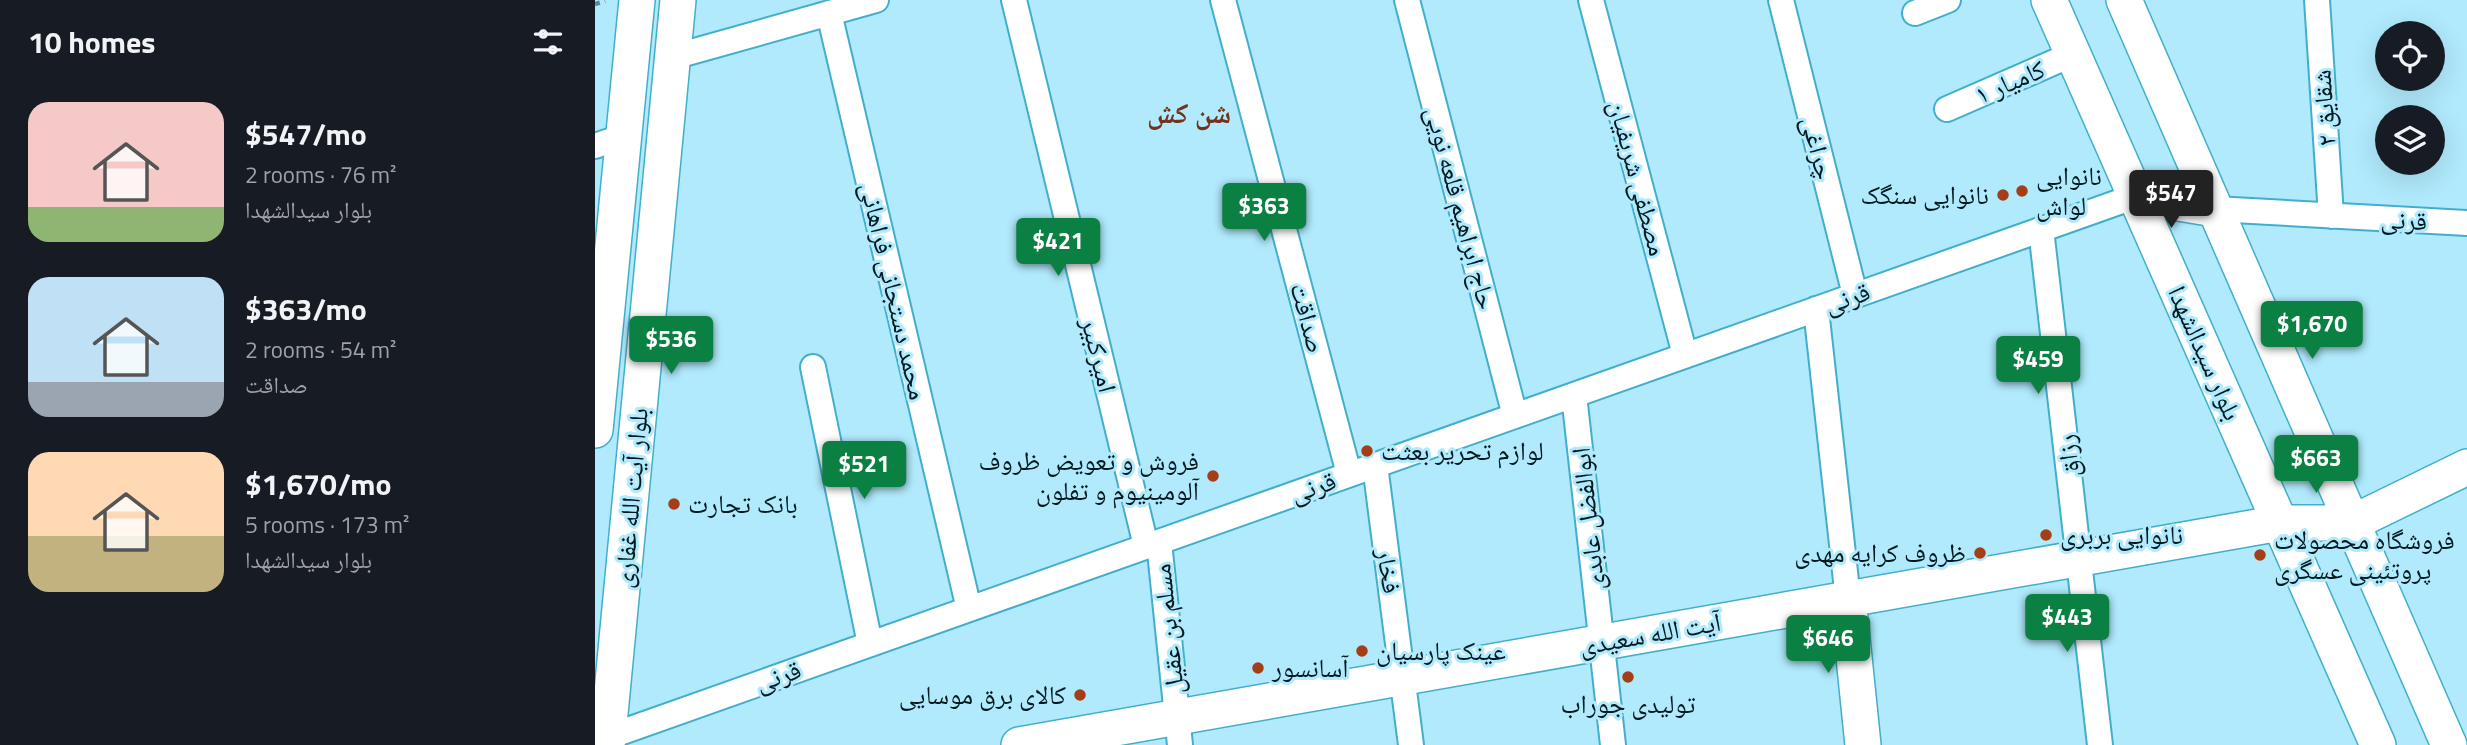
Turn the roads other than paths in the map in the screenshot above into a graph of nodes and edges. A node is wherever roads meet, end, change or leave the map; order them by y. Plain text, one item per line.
1 (637, 0) edge
2 (678, 0) edge
3 (876, 0) edge
4 (1014, 0) edge
5 (1223, 0) edge
6 (1407, 0) edge
7 (1591, 0) edge
8 (1781, 0) edge
9 (1948, 0) edge
10 (2049, 0) edge
11 (2124, 0) edge
12 (2317, 0) edge
13 (829, 13) junction
14 (1915, 13) dead end
15 (2073, 54) junction
16 (673, 57) junction
17 (1947, 109) dead end
18 (610, 141) edge
19 (2136, 196) junction
20 (2215, 209) junction
21 (2331, 216) junction
22 (2467, 223) edge
23 (2041, 229) junction
24 (1855, 295) junction
25 (1816, 309) junction
26 (1685, 355) junction
27 (813, 367) dead end
28 (1574, 395) junction
29 (1515, 416) junction
30 (595, 430) edge
31 (1375, 465) junction
32 (2467, 467) edge
33 (1349, 474) junction
34 (2280, 523) junction
35 (2352, 523) junction
36 (1152, 544) junction
37 (2080, 558) junction
38 (1847, 599) junction
39 (969, 609) junction
40 (1601, 642) junction
41 (870, 644) junction
42 (1404, 677) junction
43 (1179, 731) edge
44 (603, 739) edge
45 (1020, 745) edge
46 (1411, 745) edge
47 (1613, 745) edge
48 (1863, 745) edge
49 (2100, 745) edge
50 (2378, 745) edge
51 (2449, 745) edge

1 - 18 main road, بلوار آیت الله غفاری
2 - 16 main road, بلوار آیت الله غفاری
3 - 13 street
4 - 36 street, امیرکبیر
5 - 33 street, صداقت
6 - 29 street, حاج ابراهیم قلعه نویی
7 - 26 street, مصطفی شریفیان
8 - 24 street, چراغی
9 - 14 street
10 - 15 main road, بلوار سیدالشهدا
11 - 20 main road
12 - 21 street, شقایق ۲
13 - 16 street
13 - 39 street, محمد دستجانی فراهانی
15 - 17 street, کامیار ۱
15 - 19 main road, بلوار سیدالشهدا
16 - 44 main road, بلوار آیت الله غفاری
18 - 30 main road, بلوار آیت الله غفاری
19 - 20 main road
19 - 23 street, قرنی
19 - 34 main road, بلوار سیدالشهدا
20 - 21 street, قرنی
20 - 35 main road
21 - 22 street, قرنی
23 - 24 street, قرنی
23 - 37 street, رزاق
24 - 25 street, قرنی
25 - 26 street, قرنی
25 - 38 street
26 - 28 street, قرنی
27 - 41 street
28 - 29 street, قرنی
28 - 40 street, ابوالفضل عابدی
29 - 31 street, قرنی
31 - 33 street, قرنی
31 - 42 street, فخار
32 - 35 main road
33 - 36 street, قرنی
34 - 35 main road, آیت الله سعیدی
34 - 37 main road, آیت الله سعیدی
34 - 50 main road, بلوار سیدالشهدا
35 - 51 main road
36 - 39 street, قرنی
36 - 43 street, مسلم بن عقیل
37 - 38 main road, آیت الله سعیدی
37 - 49 street, رزاق
38 - 40 main road, آیت الله سعیدی
38 - 48 main road
39 - 41 street, قرنی
40 - 42 main road, آیت الله سعیدی
40 - 47 street, ابوالفضل عابدی
41 - 44 street, قرنی
42 - 43 main road, آیت الله سعیدی
42 - 46 street, فخار
43 - 45 main road, آیت الله سعیدی

